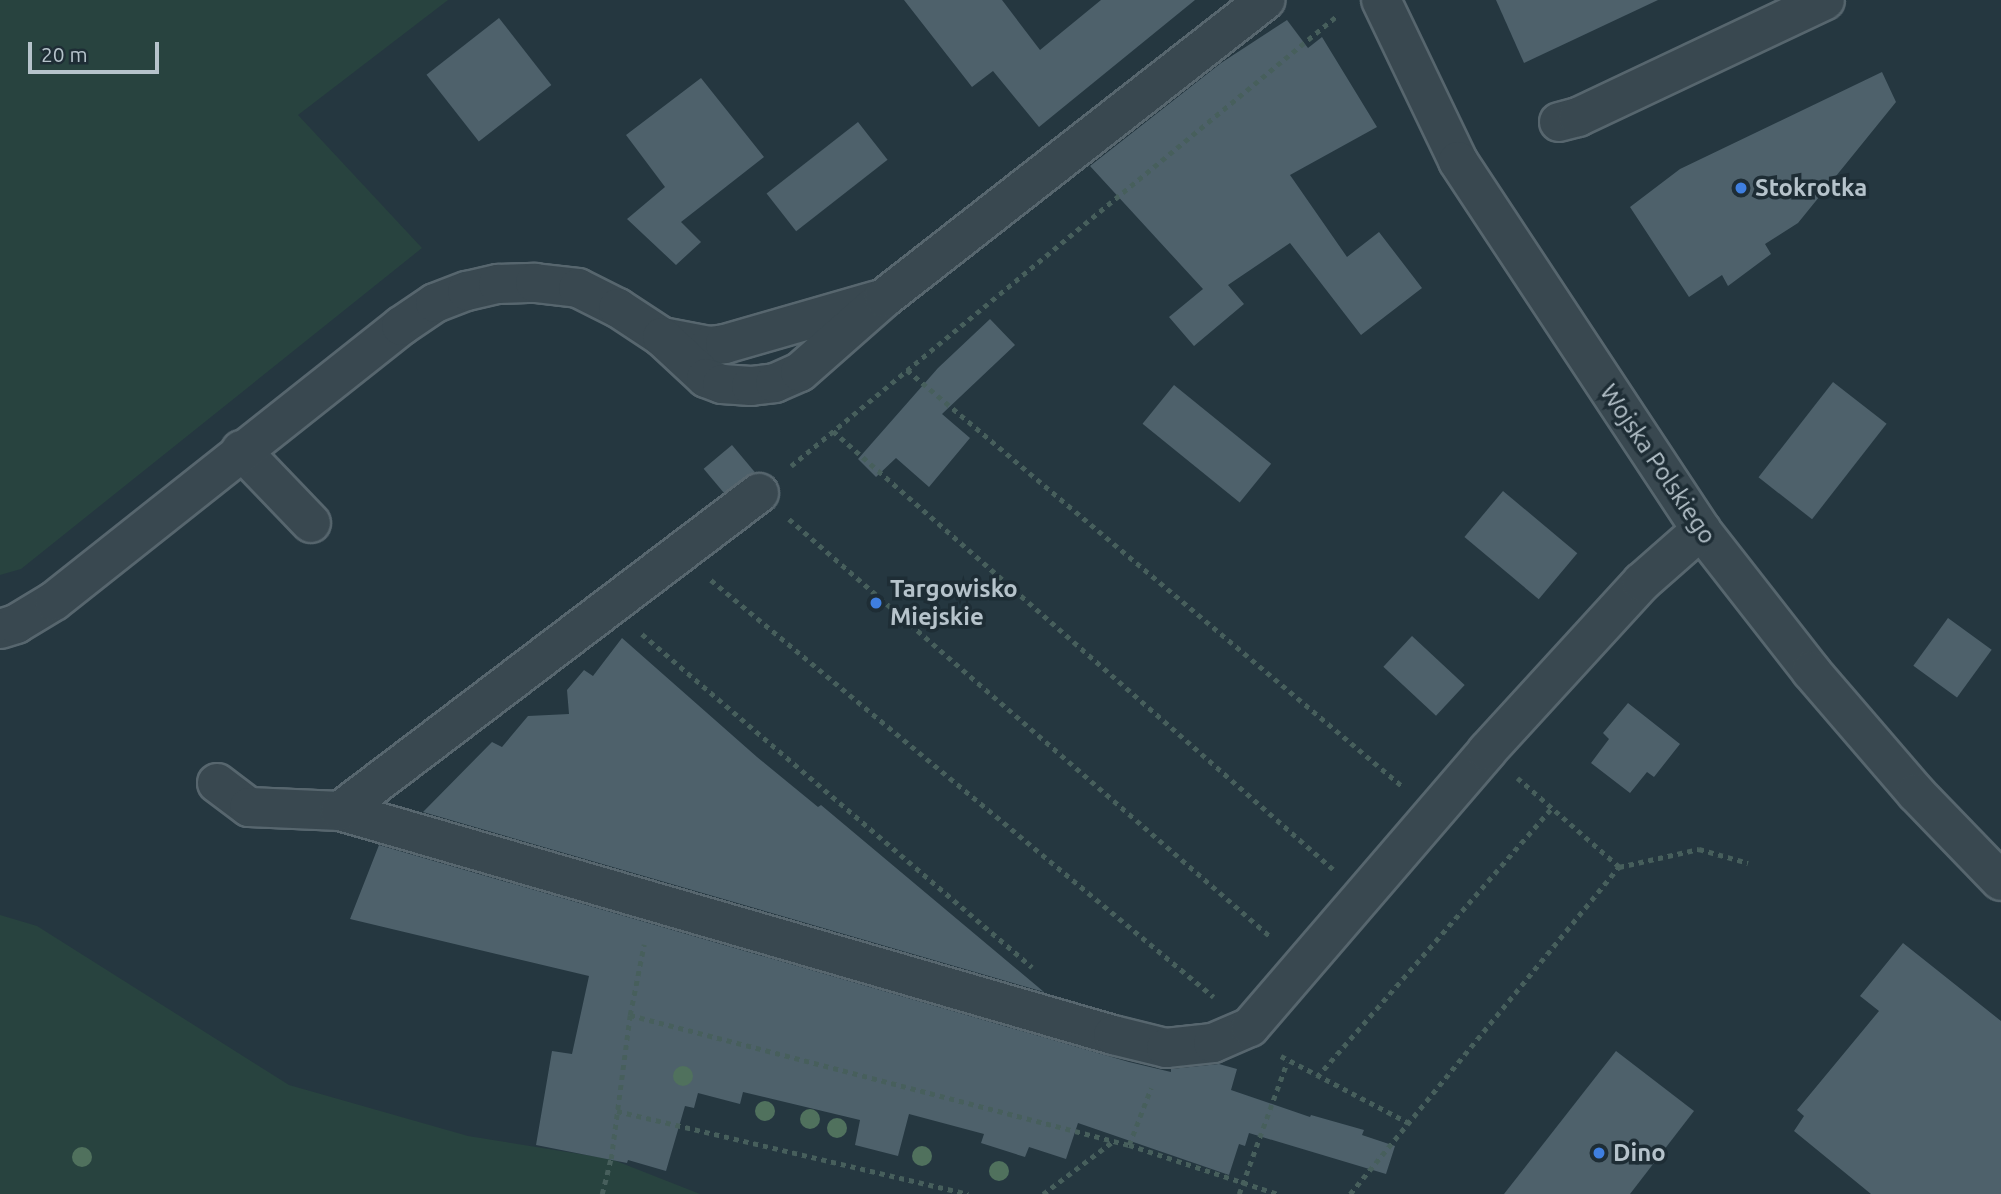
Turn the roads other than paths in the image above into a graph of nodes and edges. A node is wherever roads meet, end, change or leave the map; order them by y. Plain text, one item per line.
1 (1266, 0) edge
2 (1381, 0) edge
3 (1825, 0) edge
4 (1559, 122) dead end
5 (884, 298) junction
6 (662, 337) junction
7 (241, 450) junction
8 (759, 493) road end
9 (311, 523) dead end
10 (1701, 530) junction
11 (0, 629) edge
12 (217, 783) dead end
13 (340, 811) junction
14 (2001, 881) edge

1 - 5 street
2 - 10 street, Wojska Polskiego
3 - 4 street
5 - 6 street
5 - 6 street
6 - 7 street
7 - 9 street
7 - 11 street
8 - 13 street
10 - 13 street
10 - 14 street, Wojska Polskiego
12 - 13 street

